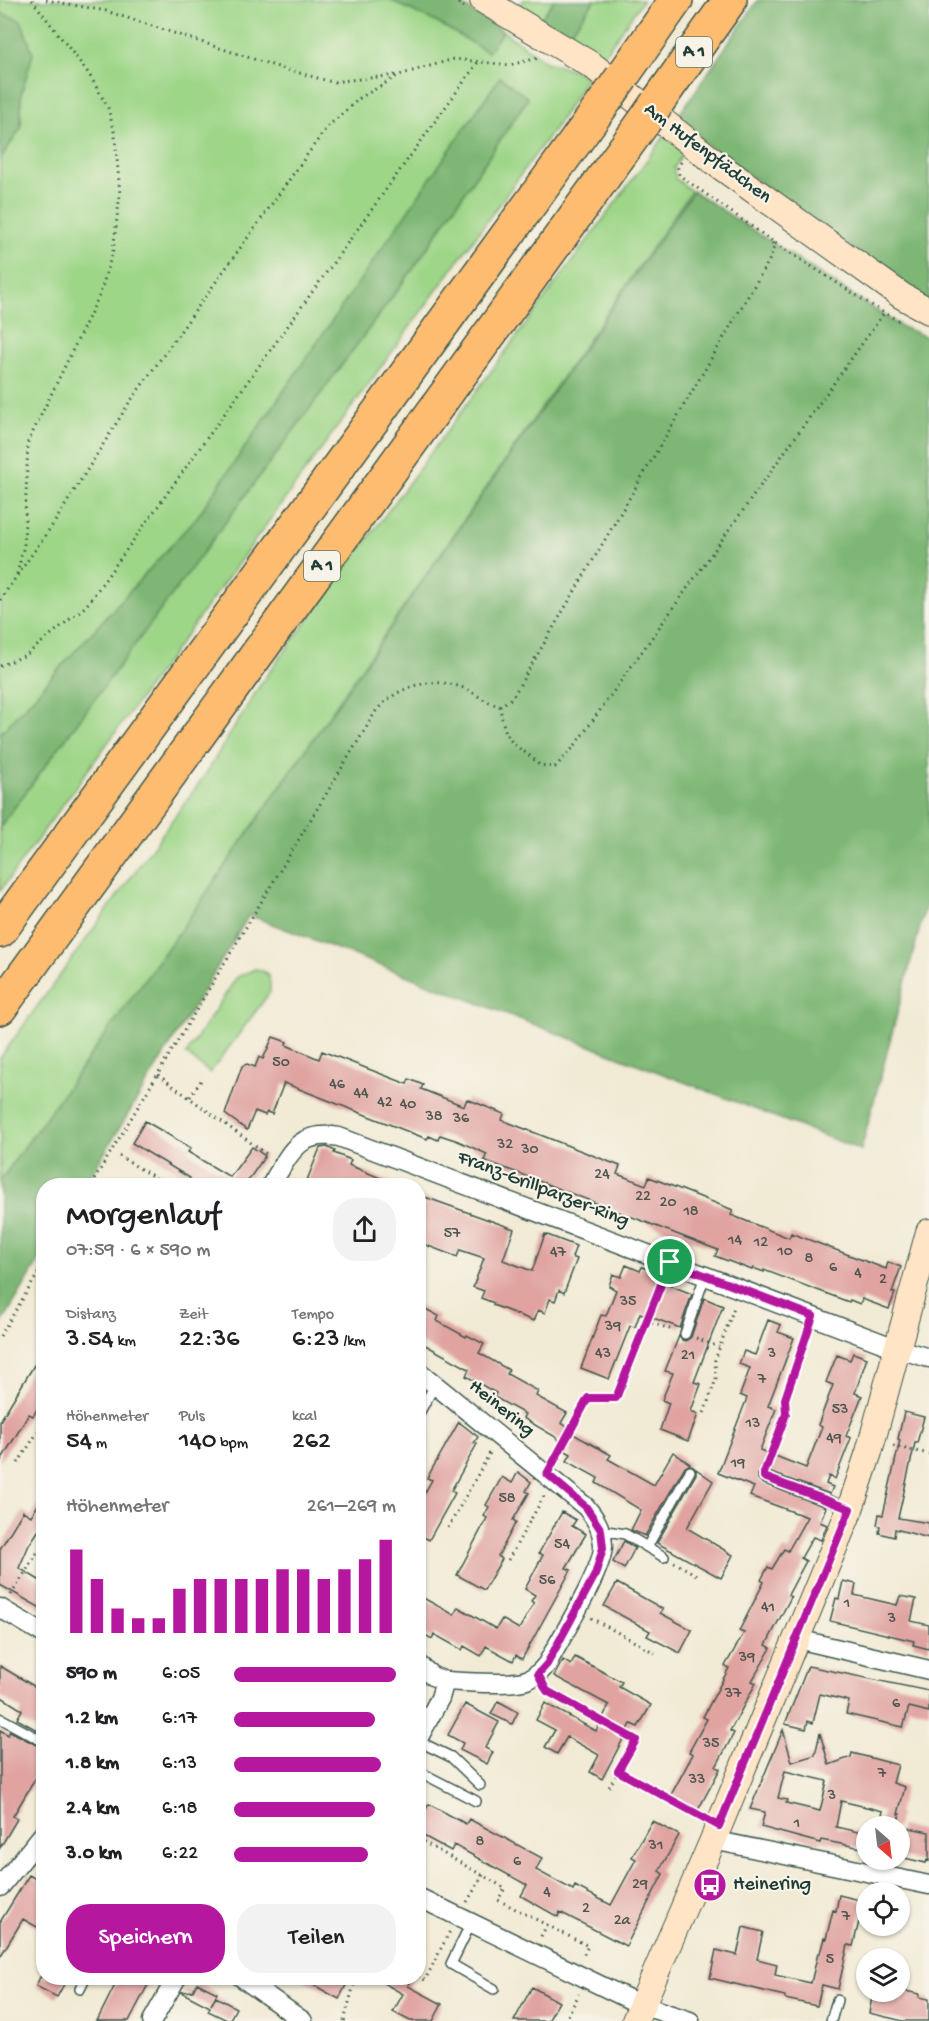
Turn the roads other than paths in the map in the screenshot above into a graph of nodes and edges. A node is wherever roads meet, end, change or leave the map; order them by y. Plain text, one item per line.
1 (483, 0) edge
2 (676, 0) edge
3 (730, 0) edge
4 (929, 311) edge
5 (0, 930) edge
6 (0, 1008) edge
7 (275, 1178) edge
8 (929, 1232) edge
9 (705, 1276) junction
10 (685, 1334) dead end
11 (898, 1349) junction
12 (929, 1358) edge
13 (426, 1378) edge
14 (435, 1385) junction
15 (426, 1401) edge
16 (690, 1471) dead end
17 (764, 1477) road end
18 (850, 1509) junction
19 (601, 1530) junction
20 (647, 1547) junction
21 (664, 1557) road end
22 (1, 1609) edge
23 (36, 1629) edge
24 (797, 1639) junction
25 (929, 1670) edge
26 (426, 1671) edge
27 (445, 1681) junction
28 (0, 1718) edge
29 (426, 1725) edge
30 (36, 1738) edge
31 (426, 1744) edge
32 (426, 1775) edge
33 (480, 1785) dead end
34 (476, 1801) dead end
35 (716, 1833) junction
36 (36, 1843) edge
37 (929, 1886) edge
38 (0, 1887) edge
39 (426, 1901) edge
40 (471, 1923) junction
41 (82, 1985) edge
42 (172, 1985) edge
43 (252, 1985) edge
44 (80, 1989) dead end
45 (494, 1989) dead end
46 (837, 2000) dead end
47 (638, 2013) edge
48 (152, 2021) edge
49 (303, 2021) edge
50 (690, 2021) edge
51 (831, 2021) edge

1 - 4 street, Am Hufenpfädchen
2 - 5 highway, A 1
3 - 6 highway, A 1
7 - 9 street, Franz-Grillparzer-Ring
8 - 11 street
9 - 10 lane
9 - 11 street, Franz-Grillparzer-Ring
11 - 12 street, Franz-Grillparzer-Ring
11 - 18 street
13 - 14 street, Heinering
14 - 15 lane
14 - 19 street, Heinering
16 - 20 lane
17 - 18 lane
18 - 24 street
19 - 20 lane
19 - 27 street
20 - 21 lane
22 - 23 street
24 - 25 street
24 - 35 street
26 - 27 street
27 - 29 street
28 - 30 lane
31 - 33 lane
32 - 34 lane
35 - 37 street
35 - 47 street
36 - 38 street
39 - 40 street
40 - 45 lane
40 - 47 street
41 - 44 lane
42 - 48 street
43 - 49 street
46 - 51 lane
47 - 50 street

